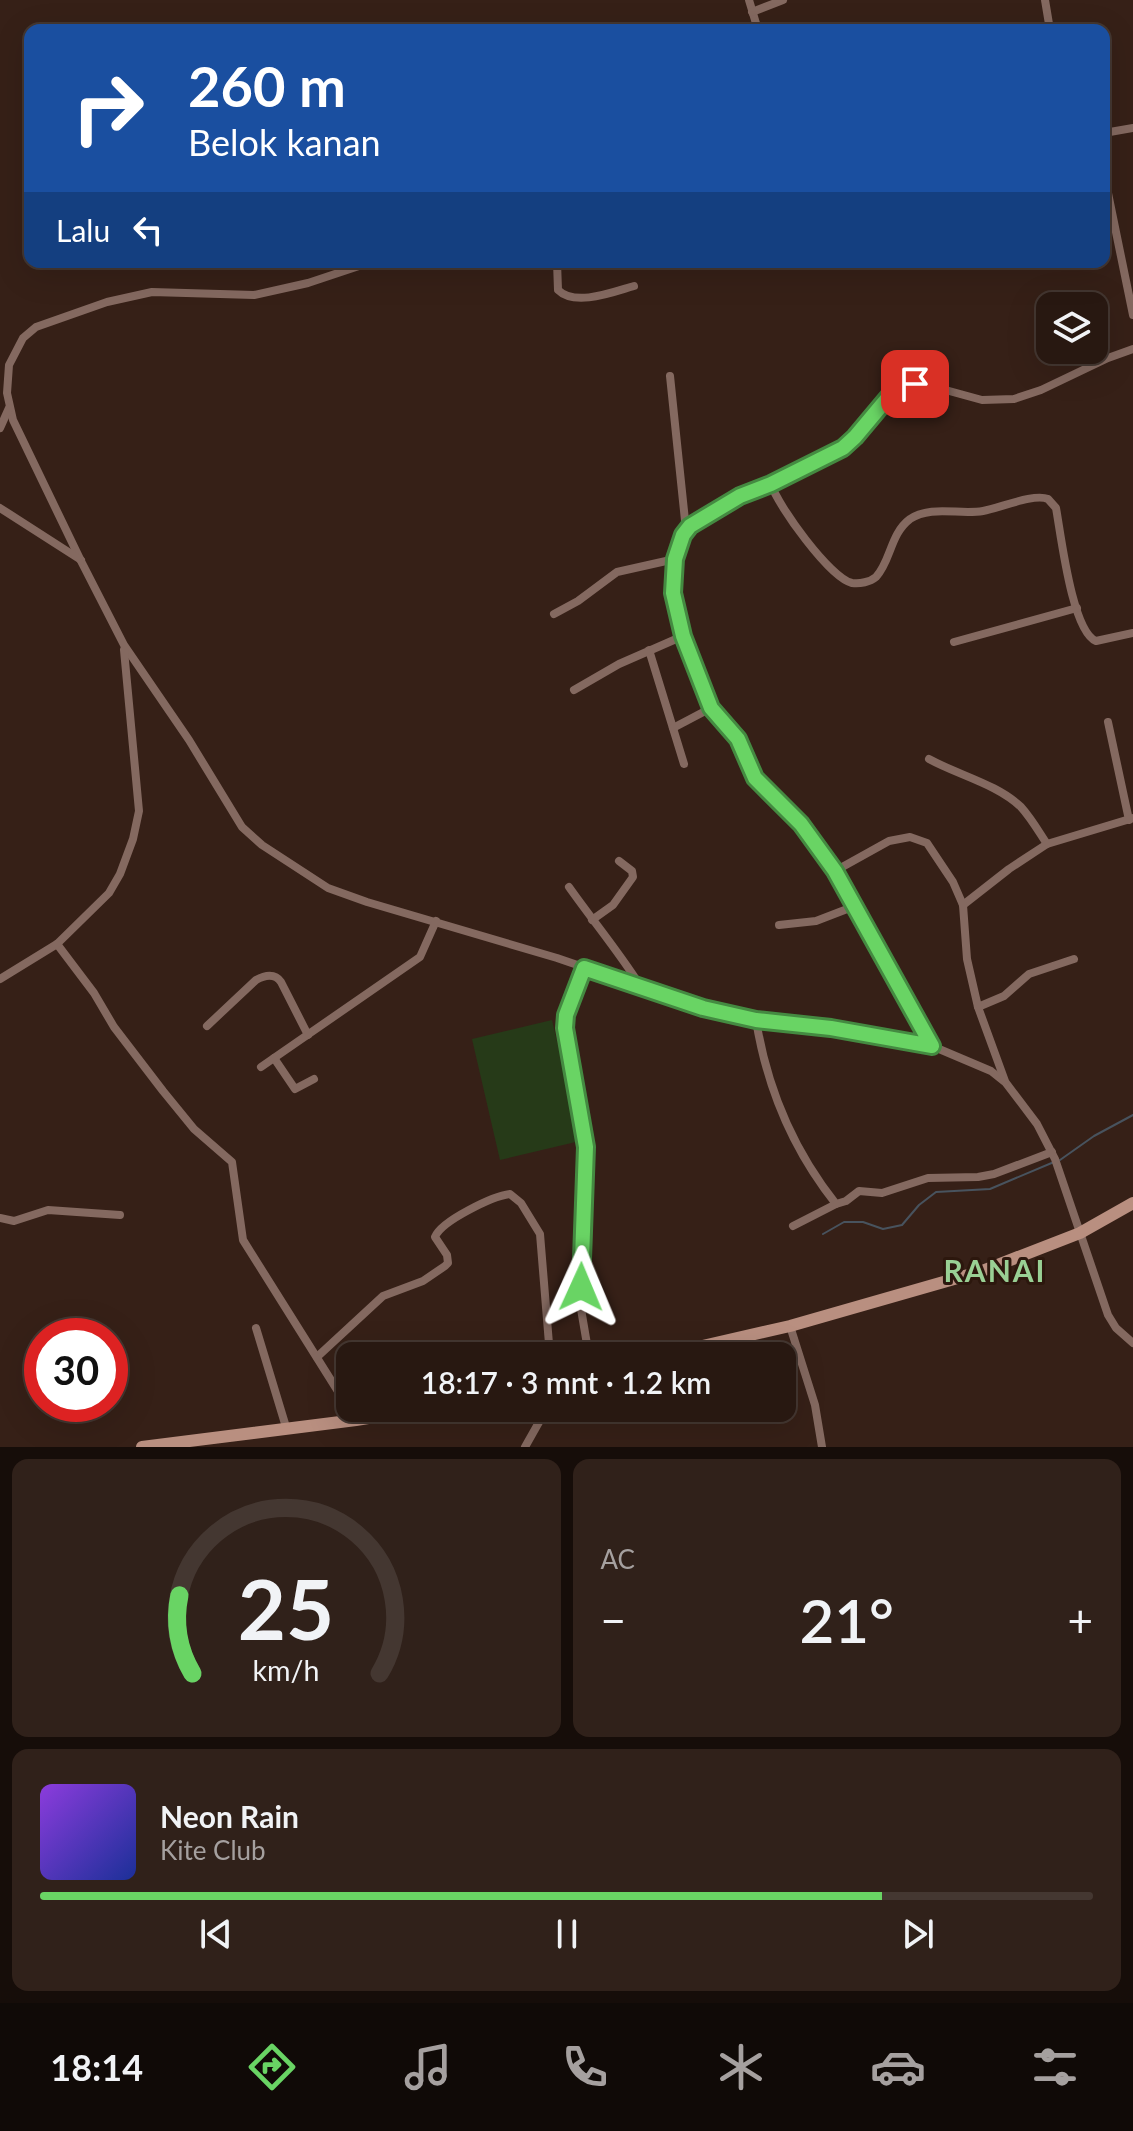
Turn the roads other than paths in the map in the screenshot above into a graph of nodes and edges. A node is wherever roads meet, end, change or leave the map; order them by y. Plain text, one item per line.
1 (749, 0) edge
2 (783, 0) edge
3 (1045, 0) edge
4 (752, 12) junction
5 (756, 24) edge
6 (1049, 24) edge
7 (1133, 128) edge
8 (1110, 132) edge
9 (1110, 203) edge
10 (353, 268) edge
11 (557, 268) edge
12 (634, 286) dead end
13 (1133, 315) edge
14 (1133, 349) edge
15 (670, 376) dead end
16 (9, 408) junction
17 (0, 428) edge
18 (771, 484) junction
19 (0, 508) edge
20 (687, 530) junction
21 (675, 559) junction
22 (81, 561) junction
23 (1077, 608) junction
24 (554, 614) dead end
25 (1133, 633) edge
26 (683, 636) junction
27 (954, 642) dead end
28 (124, 645) junction
29 (649, 650) junction
30 (574, 690) dead end
31 (711, 708) junction
32 (1108, 722) dead end
33 (673, 728) junction
34 (929, 759) dead end
35 (684, 764) dead end
36 (1131, 819) edge
37 (1047, 844) junction
38 (619, 861) dead end
39 (835, 871) junction
40 (569, 887) dead end
41 (963, 905) junction
42 (855, 906) junction
43 (592, 920) junction
44 (436, 921) junction
45 (779, 925) dead end
46 (57, 944) junction
47 (1074, 959) dead end
48 (584, 968) junction
49 (0, 979) edge
50 (641, 988) junction
51 (978, 1007) junction
52 (756, 1020) junction
53 (207, 1026) dead end
54 (308, 1035) junction
55 (932, 1046) junction
56 (274, 1058) junction
57 (261, 1067) dead end
58 (314, 1079) dead end
59 (1006, 1083) junction
60 (1054, 1156) junction
61 (1133, 1203) edge
62 (836, 1204) junction
63 (120, 1215) dead end
64 (0, 1218) edge
65 (793, 1226) dead end
66 (1080, 1233) junction
67 (790, 1326) junction
68 (256, 1328) dead end
69 (549, 1342) edge
70 (587, 1342) edge
71 (720, 1342) edge
72 (1133, 1343) edge
73 (317, 1357) junction
74 (336, 1388) edge
75 (336, 1422) edge
76 (539, 1422) edge
77 (286, 1427) junction
78 (142, 1447) edge
79 (525, 1447) edge
80 (822, 1447) edge

1 - 4 street
2 - 4 street
3 - 6 street
4 - 5 street
7 - 8 street
9 - 13 street
10 - 16 street
11 - 12 street
14 - 18 street
15 - 20 street
16 - 17 street
16 - 22 street
18 - 20 street
18 - 23 street
19 - 22 street
20 - 21 street
21 - 24 street
21 - 26 street
22 - 28 street
23 - 25 street
23 - 27 street
26 - 29 street
26 - 31 street
28 - 44 street
28 - 46 street
29 - 30 street
29 - 33 street
31 - 33 street
31 - 39 street
32 - 36 street
33 - 35 street
34 - 37 street
36 - 37 street
37 - 41 street
38 - 43 street
39 - 41 street
39 - 42 street
40 - 43 street
41 - 51 street
42 - 45 street
42 - 55 street
43 - 50 street
44 - 48 street
44 - 54 street
46 - 49 street
46 - 73 street
47 - 51 street
48 - 50 street
48 - 70 street
50 - 52 street
51 - 59 street
52 - 55 street
52 - 62 street
53 - 54 street
54 - 56 street
55 - 59 street
56 - 57 street
56 - 58 street
59 - 60 street
60 - 62 street
60 - 66 street
61 - 66 street
62 - 65 street
63 - 64 street
66 - 67 street
66 - 72 street
67 - 71 street
67 - 80 street
68 - 77 street
69 - 73 street
73 - 74 street
75 - 77 street
76 - 79 street
77 - 78 street

